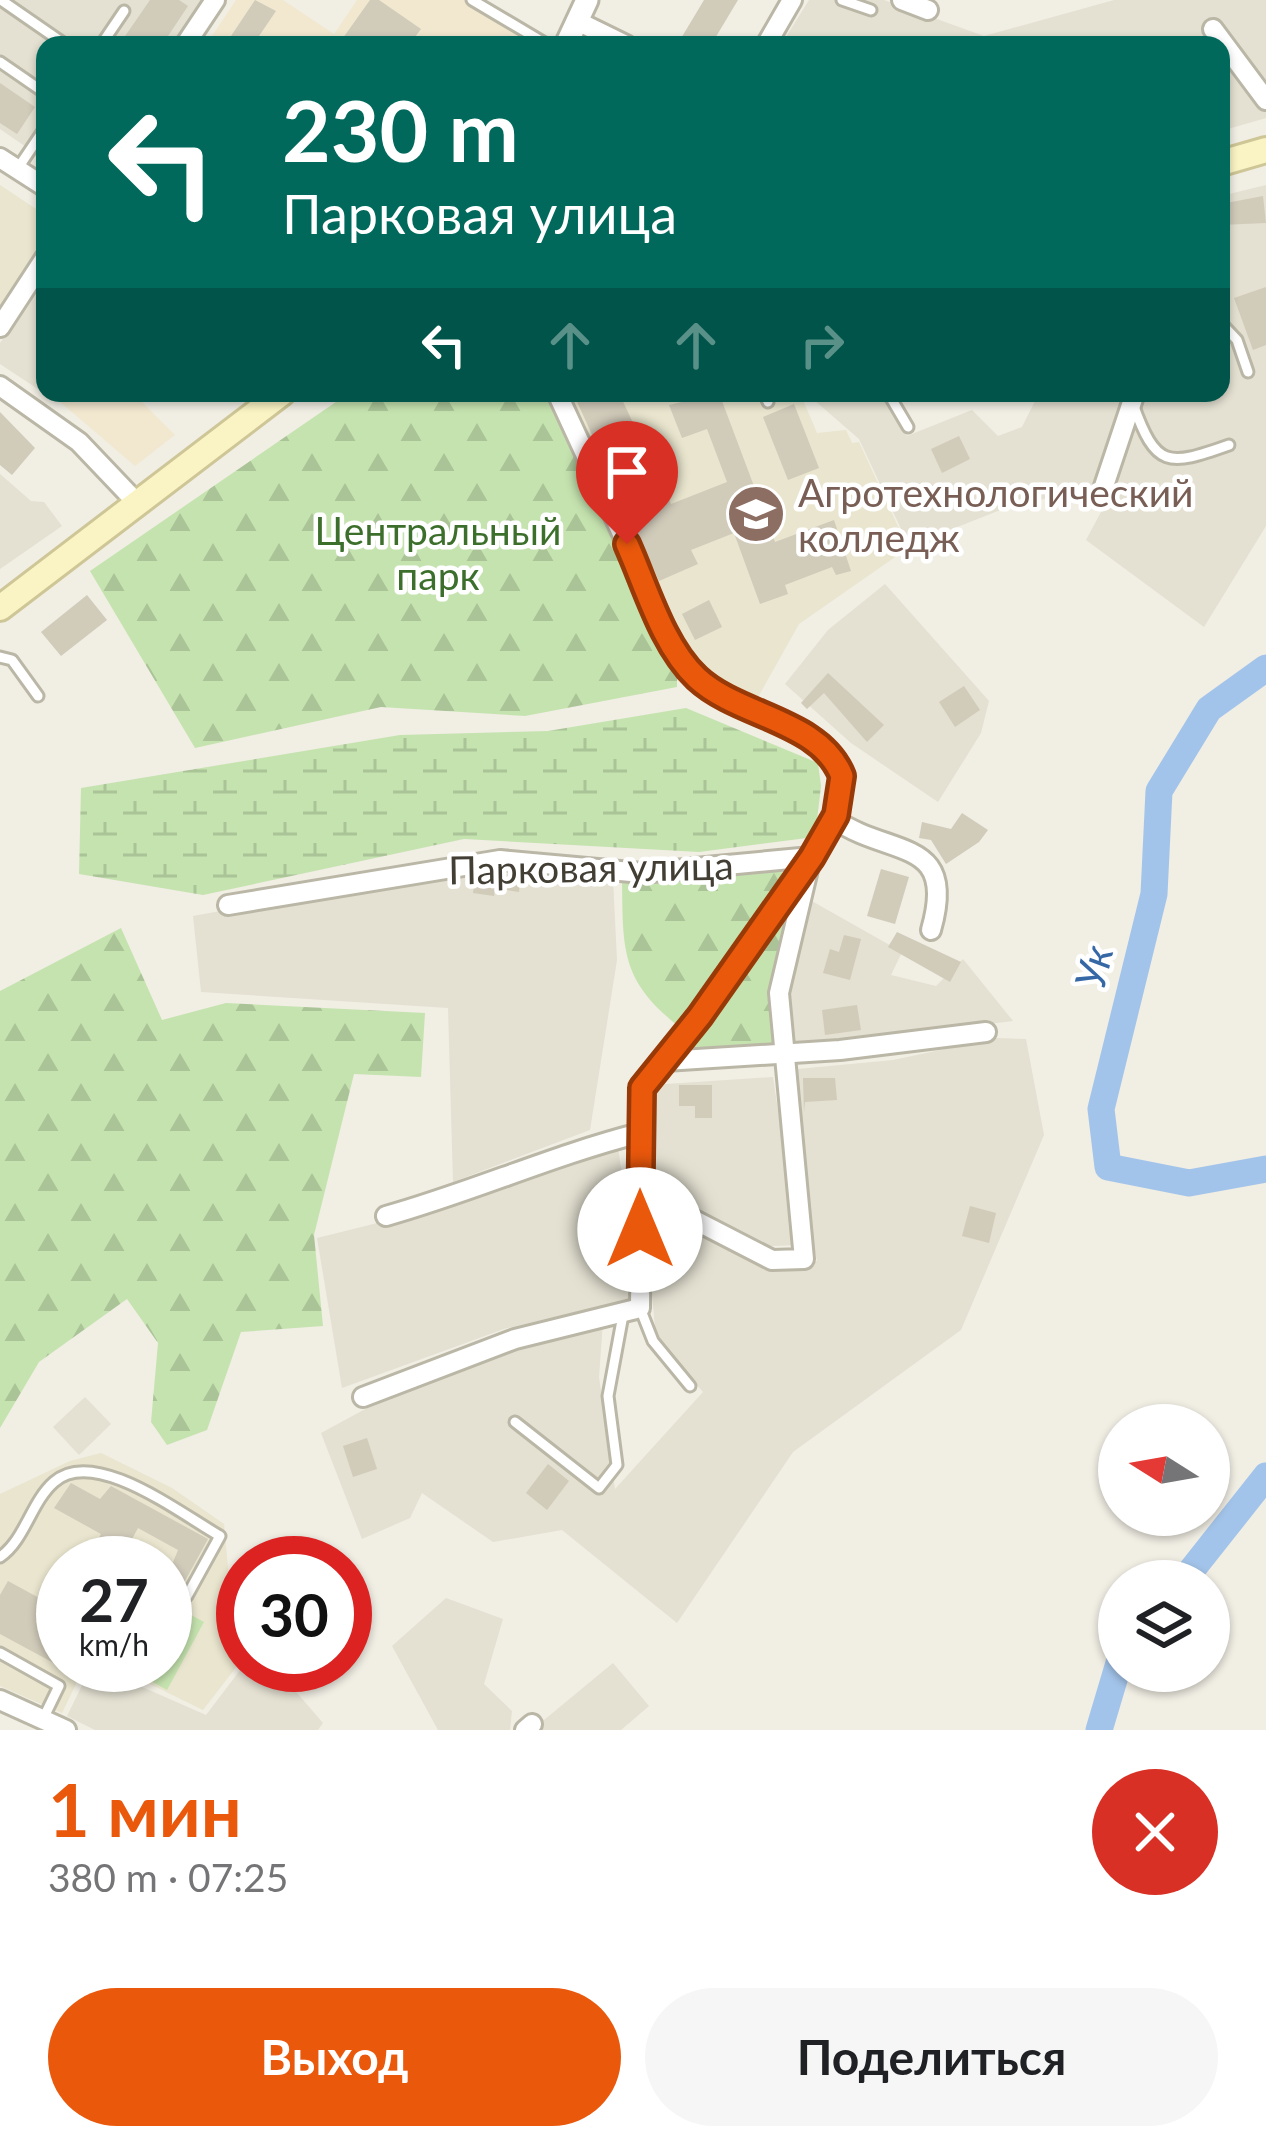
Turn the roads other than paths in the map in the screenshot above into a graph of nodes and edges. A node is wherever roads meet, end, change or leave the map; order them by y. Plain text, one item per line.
1 (1, 0) edge
2 (215, 0) edge
3 (472, 0) edge
4 (792, 0) edge
5 (842, 0) edge
6 (902, 0) edge
7 (871, 10) dead end
8 (928, 10) dead end
9 (124, 11) dead end
10 (582, 11) edge
11 (1213, 29) dead end
12 (53, 36) edge
13 (107, 36) edge
14 (191, 36) edge
15 (533, 36) edge
16 (614, 36) edge
17 (771, 36) edge
18 (1218, 36) edge
19 (1230, 52) edge
20 (0, 62) edge
21 (36, 87) edge
22 (1266, 100) edge
23 (36, 137) edge
24 (1266, 150) edge
25 (1230, 160) edge
26 (9, 163) edge
27 (36, 181) edge
28 (36, 272) edge
29 (0, 327) edge
30 (1230, 333) edge
31 (1248, 372) dead end
32 (0, 386) edge
33 (270, 402) edge
34 (561, 402) edge
35 (893, 402) edge
36 (1132, 402) edge
37 (1135, 402) edge
38 (908, 427) dead end
39 (1229, 445) dead end
40 (1104, 486) dead end
41 (139, 504) junction
42 (0, 608) edge
43 (0, 657) edge
44 (38, 696) dead end
45 (834, 819) junction
46 (812, 857) junction
47 (228, 905) dead end
48 (932, 930) dead end
49 (986, 1032) dead end
50 (783, 1055) junction
51 (665, 1060) junction
52 (640, 1132) junction
53 (640, 1192) junction
54 (386, 1216) dead end
55 (632, 1310) junction
56 (690, 1386) dead end
57 (362, 1397) dead end
58 (515, 1421) dead end
59 (2, 1559) edge
60 (192, 1588) edge
61 (0, 1653) edge
62 (0, 1700) edge
63 (43, 1719) junction
64 (66, 1730) edge

1 - 12 lane
2 - 14 street
3 - 15 lane
4 - 17 street
5 - 7 lane
6 - 8 street
9 - 13 lane
10 - 16 street
11 - 18 street
19 - 22 street
20 - 21 lane
23 - 26 lane
24 - 25 main road
26 - 27 street
28 - 29 street
30 - 31 lane
32 - 41 street
33 - 41 main road
34 - 45 street
35 - 38 lane
36 - 40 street
37 - 39 lane
41 - 42 main road
43 - 44 lane
45 - 46 street, Парковая улица
45 - 48 street
46 - 47 street, Парковая улица
46 - 50 street, Парковая улица
46 - 51 street, Парковая улица
49 - 50 street
50 - 51 street
50 - 53 street, Парковая улица
51 - 52 street, Парковая улица
52 - 53 street, Парковая улица
52 - 54 street
53 - 55 street, Парковая улица
55 - 56 lane
55 - 57 street
55 - 58 lane
59 - 60 lane
61 - 63 lane
62 - 63 street
63 - 64 street

